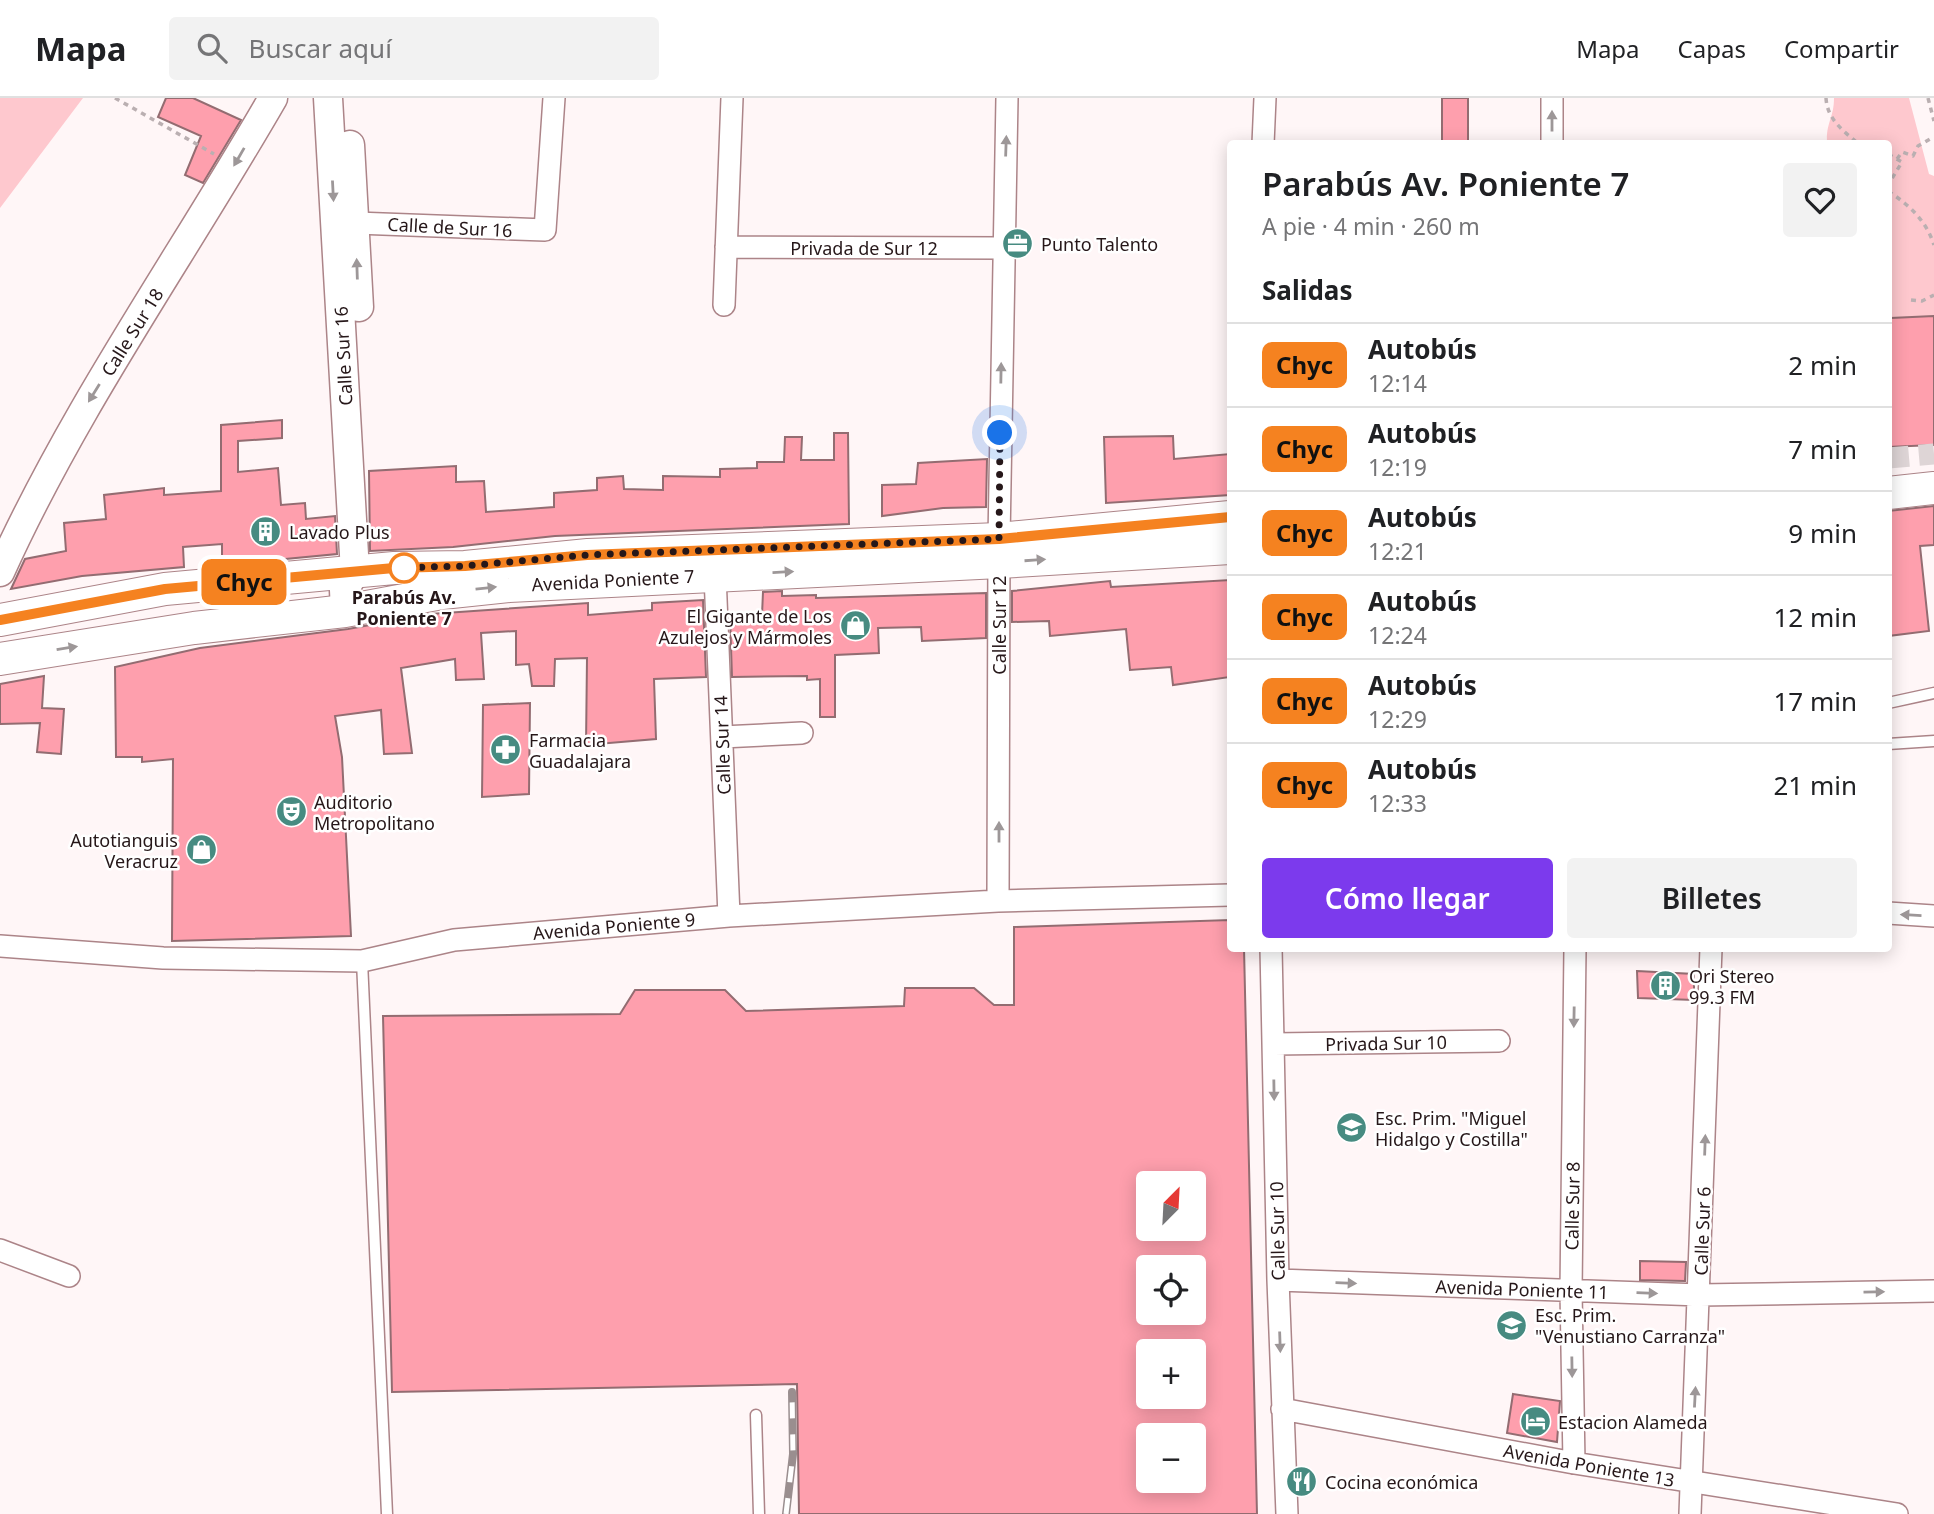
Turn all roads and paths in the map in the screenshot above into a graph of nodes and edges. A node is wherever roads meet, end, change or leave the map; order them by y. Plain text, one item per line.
1 (116, 98) edge
2 (273, 98) edge
3 (328, 98) edge
4 (346, 98) edge
5 (554, 98) edge
6 (732, 98) edge
7 (1007, 98) edge
8 (1265, 98) edge
9 (1552, 98) edge
10 (1826, 98) edge
11 (1928, 98) edge
12 (1934, 122) edge
13 (1262, 140) edge
14 (1552, 140) edge
15 (1854, 140) edge
16 (1934, 141) edge
17 (1892, 156) edge
18 (1896, 159) junction
19 (234, 165) junction
20 (1892, 178) edge
21 (1892, 194) edge
22 (356, 223) junction
23 (1934, 244) edge
24 (726, 247) junction
25 (1003, 248) junction
26 (1934, 295) edge
27 (1911, 300) dead end
28 (724, 306) dead end
29 (1934, 468) edge
30 (1892, 472) edge
31 (1934, 488) edge
32 (1892, 492) edge
33 (1227, 517) edge
34 (1227, 548) edge
35 (999, 551) junction
36 (0, 572) edge
37 (715, 575) junction
38 (356, 590) junction
39 (0, 620) edge
40 (0, 659) edge
41 (1934, 693) edge
42 (1892, 702) edge
43 (802, 733) dead end
44 (722, 737) junction
45 (1934, 741) edge
46 (1892, 744) edge
47 (1227, 895) edge
48 (998, 901) junction
49 (1892, 913) edge
50 (729, 916) junction
51 (1934, 916) edge
52 (0, 946) edge
53 (1271, 952) edge
54 (1575, 952) edge
55 (1711, 952) edge
56 (362, 961) junction
57 (1499, 1041) dead end
58 (1274, 1044) junction
59 (0, 1250) edge
60 (69, 1276) dead end
61 (1278, 1280) junction
62 (1571, 1291) junction
63 (1934, 1291) edge
64 (1700, 1295) junction
65 (1282, 1409) junction
66 (755, 1415) dead end
67 (1574, 1463) junction
68 (1691, 1482) junction
69 (1874, 1512) edge
70 (387, 1514) edge
71 (759, 1514) edge
72 (1287, 1514) edge
73 (1690, 1514) edge
74 (1897, 1514) edge

1 - 19 path
2 -> 19 main road, Calle Sur 18
3 -> 38 main road, Calle Sur 16
4 - 22 main road, Calle Sur 16
5 - 22 street, Calle de Sur 16
6 - 24 street
25 -> 7 street, Calle Sur 12
8 - 13 street
14 -> 9 street
10 - 15 path
11 - 12 path
16 - 18 path
17 - 18 path
18 - 20 path
19 -> 36 main road, Calle Sur 18
21 - 23 path
38 -> 22 main road, Calle Sur 16
24 - 25 street, Privada de Sur 12
24 - 28 street
35 -> 25 street, Calle Sur 12
26 - 27 path
29 - 30 main road
31 - 32 main road
33 - 35 main road, Avenida Poniente 7
35 -> 34 main road, Avenida Poniente 7
37 -> 35 main road, Avenida Poniente 7
35 - 38 main road, Avenida Poniente 7
48 -> 35 street, Calle Sur 12
38 -> 37 main road, Avenida Poniente 7
37 - 44 street, Calle Sur 14
38 - 39 main road, Avenida Poniente 7
40 -> 38 main road
41 - 42 lane
43 - 44 street
44 - 50 street, Calle Sur 14
45 - 46 lane
47 - 48 street, Avenida Poniente 9
48 - 50 street, Avenida Poniente 9
51 -> 49 street
50 - 56 street, Avenida Poniente 9
52 - 56 street, Avenida Poniente 9
53 - 58 street, Calle Sur 10
54 -> 62 street, Calle Sur 8
64 -> 55 street, Calle Sur 6
56 - 70 lane
57 - 58 street, Privada Sur 10
58 -> 61 street, Calle Sur 10
59 - 60 street
61 -> 62 street, Avenida Poniente 11
61 -> 65 street, Calle Sur 10
62 -> 64 street, Avenida Poniente 11
62 -> 67 street, Calle Sur 8
64 -> 63 street, Avenida Poniente 11
68 -> 64 street, Calle Sur 6
65 - 67 street, Avenida Poniente 13
65 - 72 street, Calle Sur 10
66 - 71 lane
67 - 68 street, Avenida Poniente 13
68 - 69 street, Avenida Poniente 13
68 - 73 street, Calle Sur 6
69 - 74 street, Avenida Poniente 13

